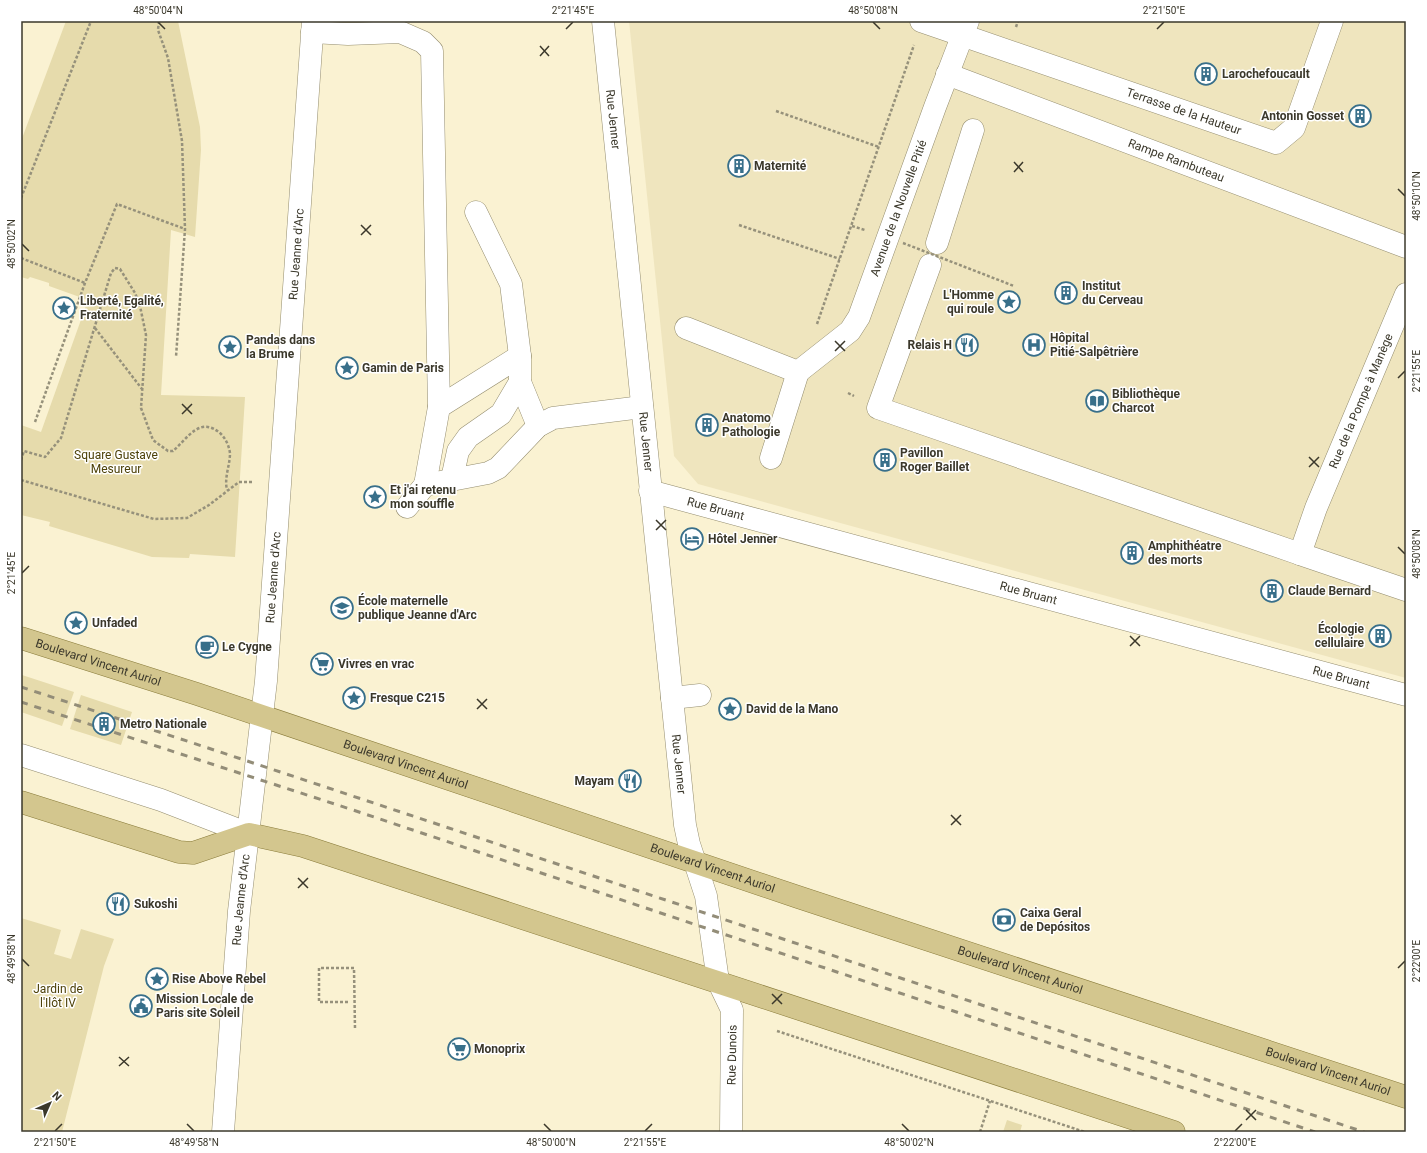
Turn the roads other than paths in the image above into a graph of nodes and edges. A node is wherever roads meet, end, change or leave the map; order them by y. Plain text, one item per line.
1 (603, 21) edge
2 (921, 21) edge
3 (1332, 21) edge
4 (312, 27) edge
5 (966, 28) edge
6 (947, 74) junction
7 (973, 130) dead end
8 (476, 212) dead end
9 (937, 243) dead end
10 (1406, 247) edge
11 (930, 265) dead end
12 (1406, 294) edge
13 (686, 328) dead end
14 (520, 356) junction
15 (798, 372) junction
16 (520, 382) junction
17 (439, 407) junction
18 (642, 407) junction
19 (538, 426) junction
20 (771, 458) dead end
21 (452, 479) junction
22 (425, 485) junction
23 (650, 491) junction
24 (407, 507) dead end
25 (1300, 554) junction
26 (1406, 590) edge
27 (21, 638) edge
28 (700, 695) dead end
29 (1406, 695) edge
30 (672, 698) junction
31 (261, 717) junction
32 (21, 755) edge
33 (21, 802) edge
34 (249, 834) junction
35 (695, 861) junction
36 (718, 981) junction
37 (1406, 1097) edge
38 (223, 1132) edge
39 (731, 1132) edge
40 (1174, 1132) edge

1 - 18 street, Rue Jenner
2 - 5 street
3 - 5 street, Terrasse de la Hauteur
4 - 17 street
4 - 31 street, Rue Jeanne d'Arc
5 - 6 street, Avenue de la Nouvelle Pitié
6 - 10 street, Rampe Rambuteau
6 - 15 street, Avenue de la Nouvelle Pitié
7 - 9 street
8 - 14 street
11 - 25 street
12 - 25 street, Rue de la Pompe à Manège
13 - 15 street
14 - 16 street
14 - 17 street
15 - 20 street
16 - 19 street
16 - 21 street
17 - 22 street
18 - 19 street
18 - 23 street, Rue Jenner
19 - 21 street
21 - 22 street
22 - 24 street
23 - 29 street, Rue Bruant
23 - 30 street, Rue Jenner
25 - 26 street
27 - 31 main road, Boulevard Vincent Auriol
28 - 30 street
30 - 35 street, Rue Jenner
31 - 34 street, Rue Jeanne d'Arc
31 - 35 main road, Boulevard Vincent Auriol
32 - 34 street
33 - 34 main road
34 - 36 main road
34 - 38 street, Rue Jeanne d'Arc
35 - 36 street, Rue Jenner
35 - 37 main road, Boulevard Vincent Auriol
36 - 39 street, Rue Dunois
36 - 40 main road

